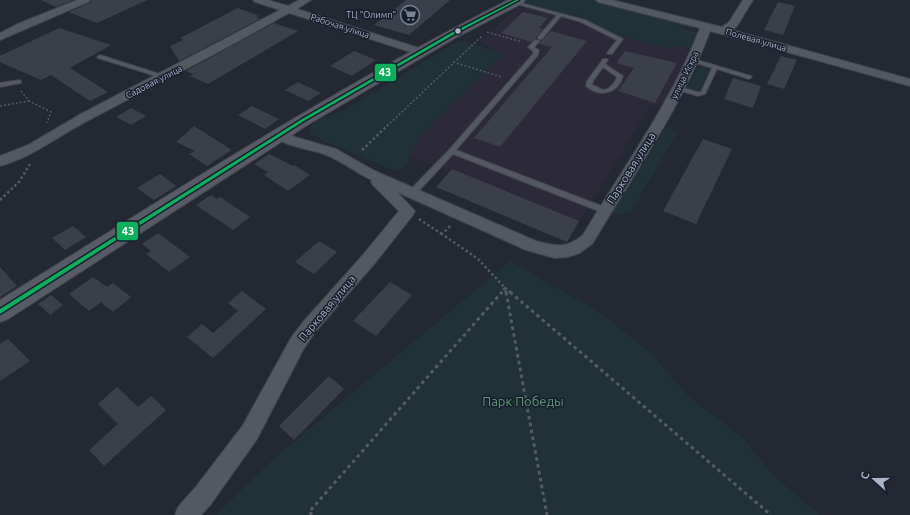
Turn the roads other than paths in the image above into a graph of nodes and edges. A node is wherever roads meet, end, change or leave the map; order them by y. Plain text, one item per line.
1 (85, 0) edge
2 (258, 0) edge
3 (306, 0) edge
4 (602, 0) edge
5 (748, 0) edge
6 (516, 1) edge
7 (289, 10) junction
8 (560, 15) junction
9 (706, 27) junction
10 (724, 31) junction
11 (0, 37) edge
12 (421, 52) junction
13 (610, 53) dead end
14 (100, 57) dead end
15 (694, 61) junction
16 (604, 62) joint
17 (715, 68) junction
18 (164, 77) junction
19 (749, 77) dead end
20 (19, 82) dead end
21 (910, 83) edge
22 (0, 85) edge
23 (679, 89) junction
24 (660, 122) joint
25 (278, 134) junction
26 (452, 151) junction
27 (0, 161) edge
28 (370, 174) junction
29 (412, 193) junction
30 (603, 212) junction
31 (0, 312) edge
32 (186, 515) edge

1 - 11 street
2 - 7 street, Рабочая улица
3 - 7 street, Садовая улица
4 - 9 street, Полевая улица
5 - 10 street
6 - 8 lane
6 - 12 street
7 - 12 street, Рабочая улица
7 - 18 street, Садовая улица
8 - 13 lane
8 - 26 lane
9 - 10 street, Полевая улица
9 - 15 street, улица Искра
10 - 21 street, Полевая улица
12 - 25 street
14 - 18 lane
15 - 17 lane
15 - 23 street, улица Искра
16 - 16 lane
17 - 19 lane
17 - 23 lane
18 - 27 street, Садовая улица
20 - 22 lane
23 - 24 street, улица Искра
24 - 30 street, Парковая улица
25 - 28 street
25 - 31 street
26 - 29 lane
26 - 30 lane
28 - 29 street
28 - 32 street, Парковая улица
29 - 30 street

